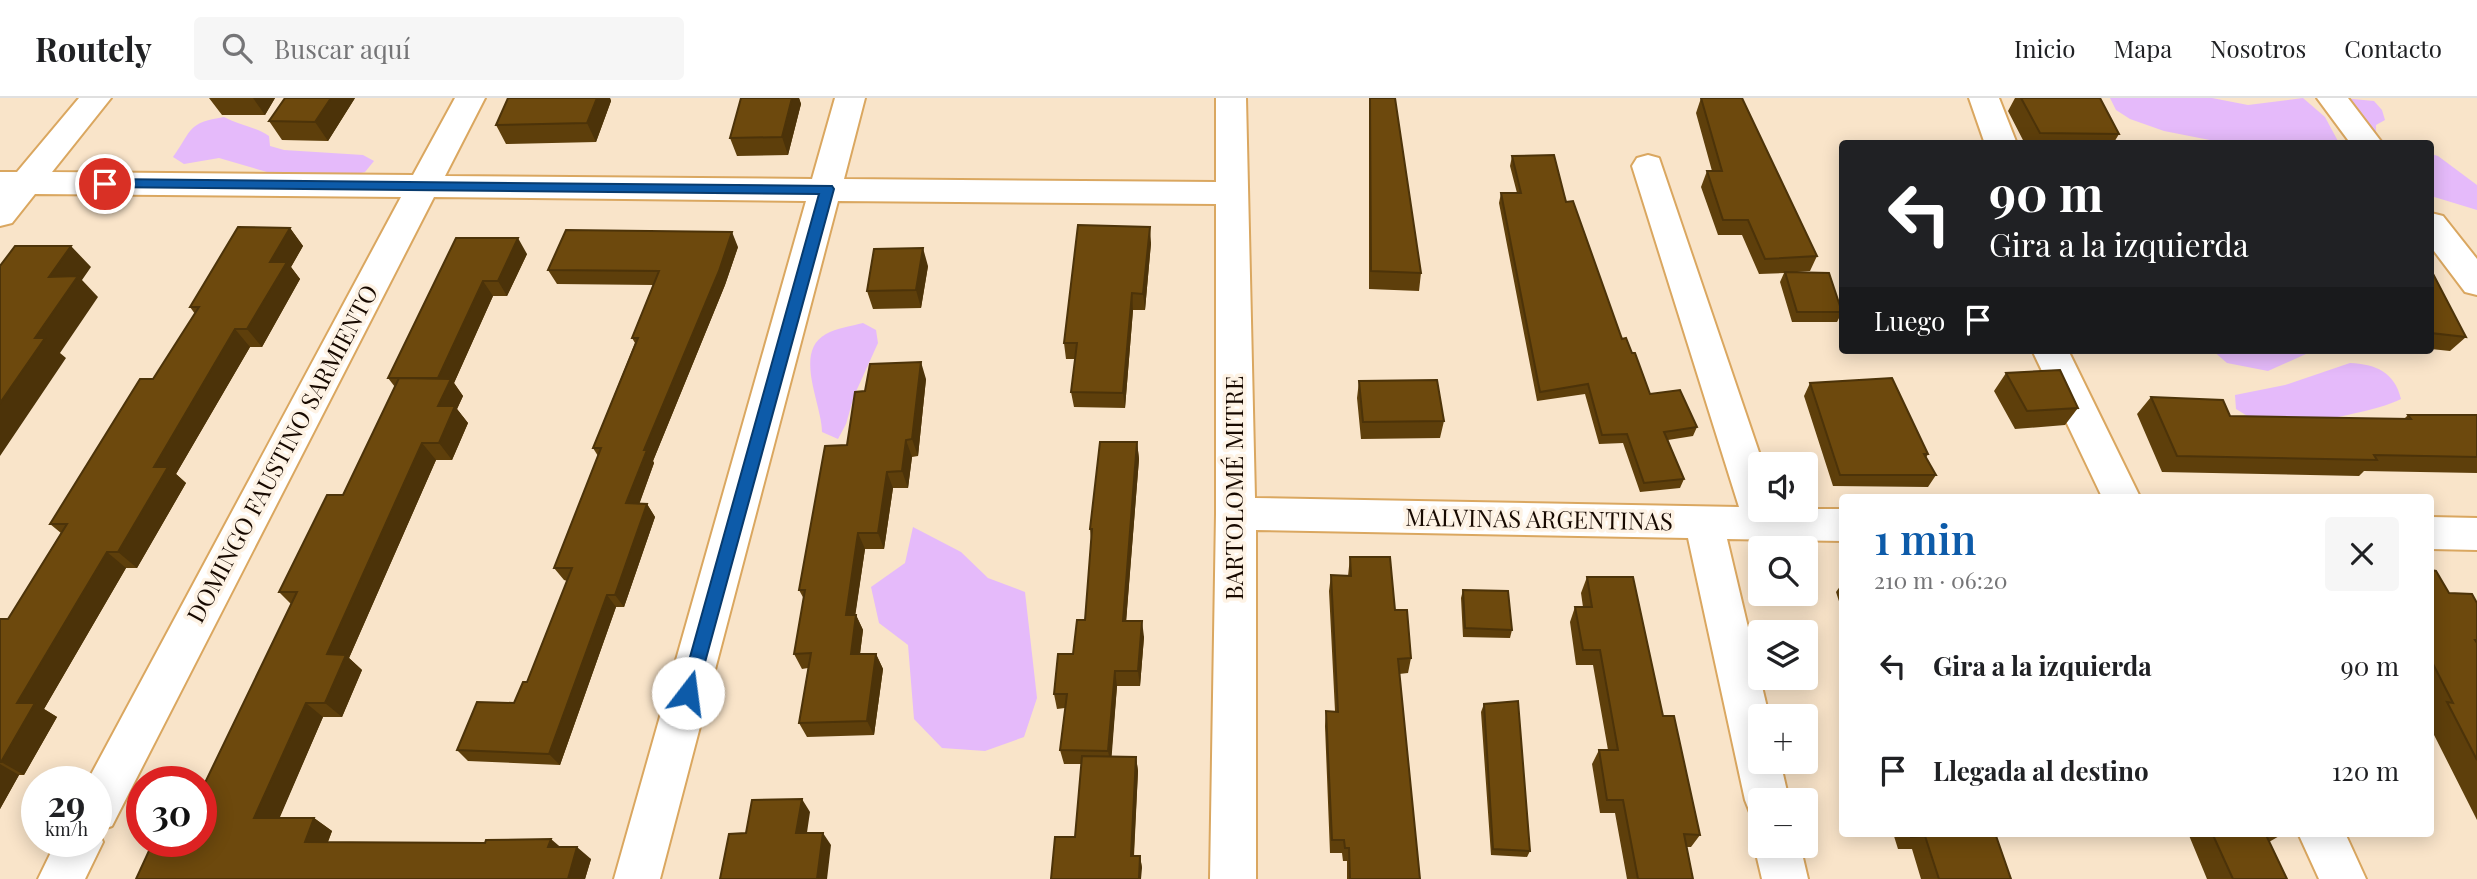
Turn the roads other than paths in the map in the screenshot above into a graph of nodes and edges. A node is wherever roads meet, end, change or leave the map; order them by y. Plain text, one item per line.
1 (96, 98) edge
2 (470, 98) edge
3 (850, 98) edge
4 (1231, 98) edge
5 (1984, 98) edge
6 (2332, 98) edge
7 (2000, 140) edge
8 (2365, 140) edge
9 (1648, 166) dead end
10 (13, 183) edge
11 (423, 186) junction
12 (827, 189) junction
13 (1232, 192) junction
14 (0, 215) edge
15 (2434, 228) edge
16 (2477, 283) edge
17 (2052, 354) edge
18 (2120, 494) edge
19 (1236, 514) junction
20 (1704, 523) junction
21 (1764, 524) junction
22 (1839, 525) edge
23 (2434, 533) edge
24 (2477, 534) edge
25 (112, 780) edge
26 (1764, 788) edge
27 (2323, 837) edge
28 (72, 857) edge
29 (1780, 858) edge
30 (61, 879) edge
31 (638, 879) edge
32 (1233, 879) edge
33 (1785, 879) edge
34 (2343, 879) edge

1 - 10 street
2 - 11 street, DOMINGO FAUSTINO SARMIENTO
3 - 12 street
4 - 13 street, BARTOLOMÉ MITRE
5 - 7 street
6 - 8 street
9 - 21 street
10 - 11 street
10 - 14 street
11 - 12 street
11 - 25 street, DOMINGO FAUSTINO SARMIENTO
12 - 13 street
12 - 31 street
13 - 19 street, BARTOLOMÉ MITRE
15 - 16 street
17 - 18 street
19 - 20 street, MALVINAS ARGENTINAS
19 - 32 street, BARTOLOMÉ MITRE
20 - 21 street, MALVINAS ARGENTINAS
20 - 26 street
21 - 22 street, MALVINAS ARGENTINAS
23 - 24 street
27 - 34 street
28 - 30 street
29 - 33 street

